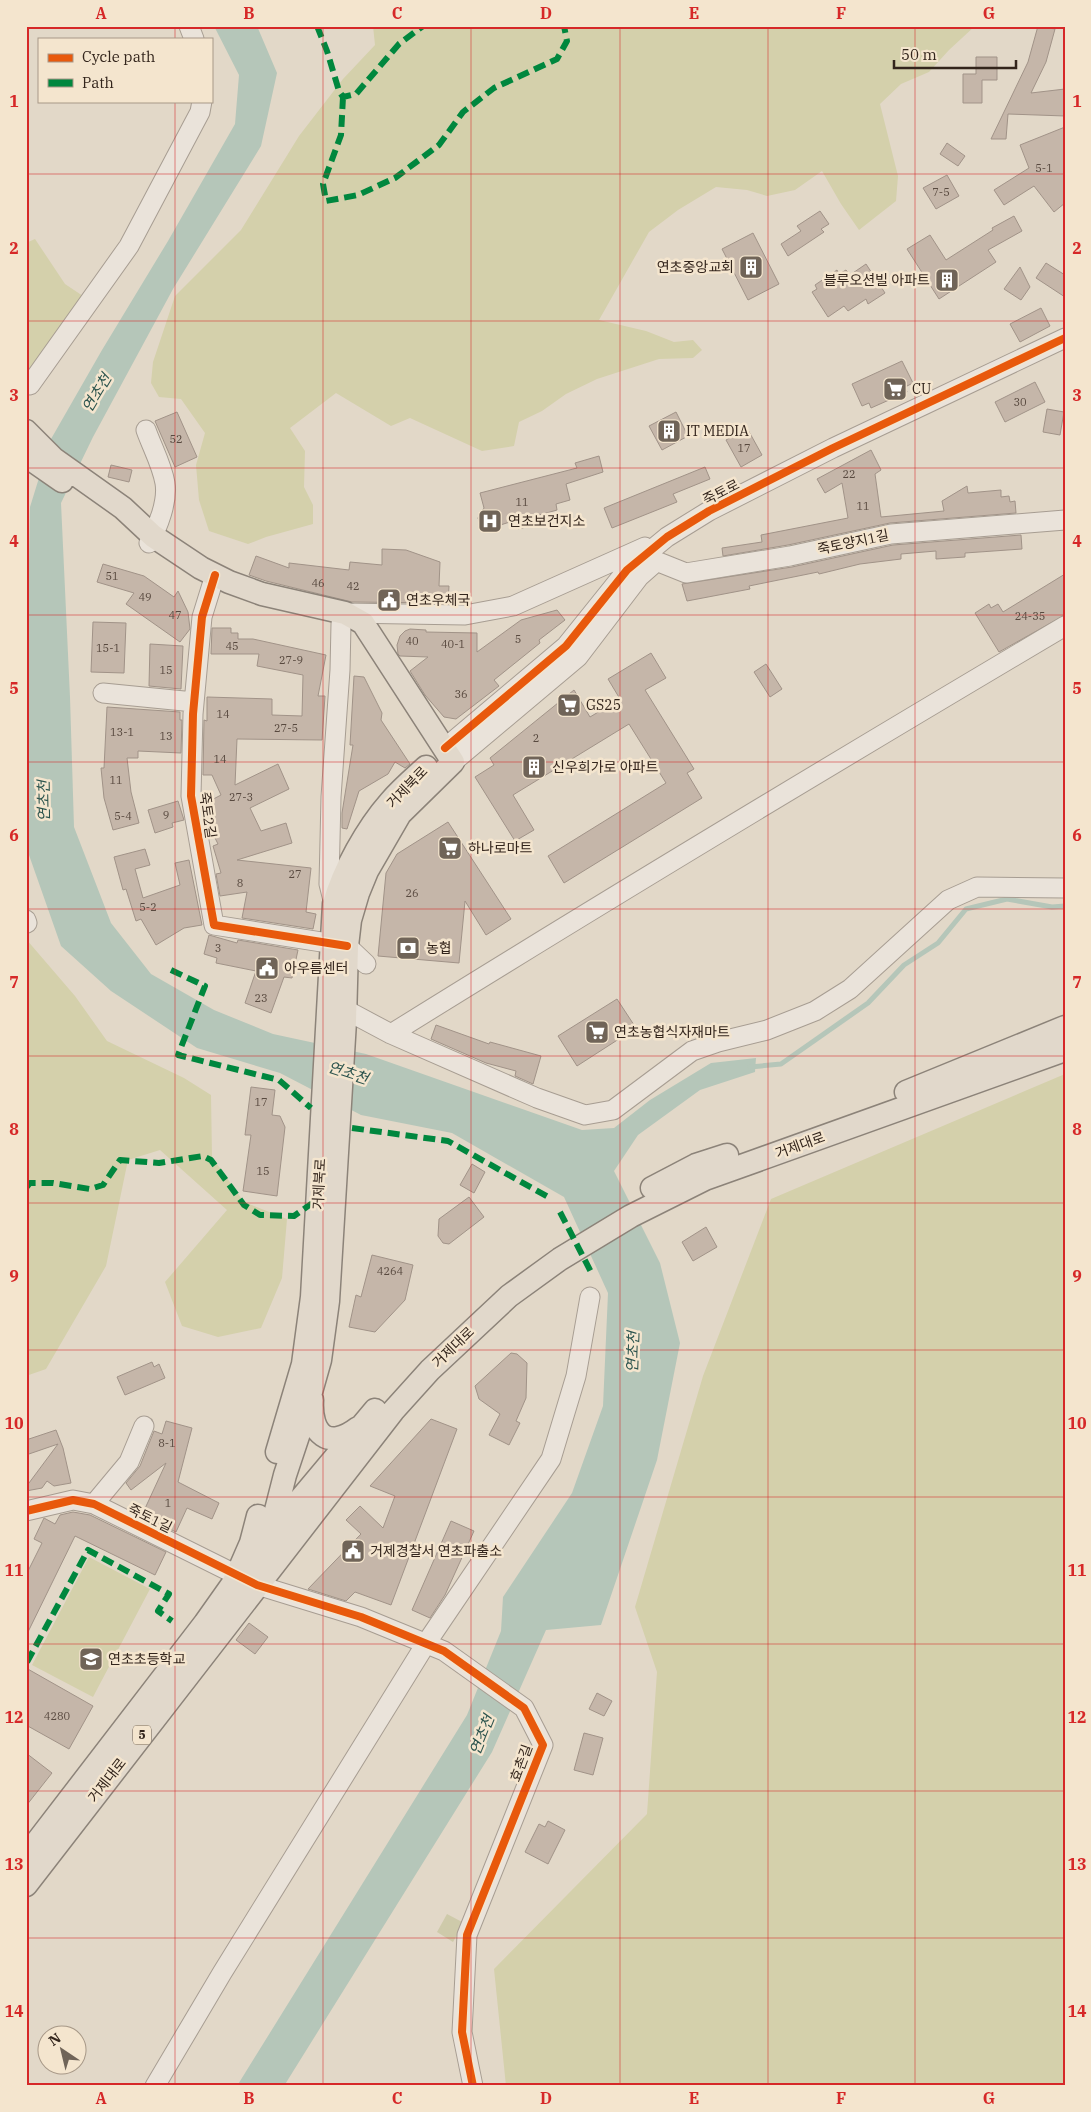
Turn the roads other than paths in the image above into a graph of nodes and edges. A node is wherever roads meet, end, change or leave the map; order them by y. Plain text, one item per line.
1 (189, 26) edge
2 (194, 38) edge
3 (202, 102) edge
4 (1065, 338) edge
5 (1065, 348) edge
6 (30, 385) dead end
7 (146, 430) dead end
8 (26, 431) edge
9 (26, 456) edge
10 (91, 492) junction
11 (1065, 520) edge
12 (666, 536) junction
13 (151, 539) junction
14 (650, 559) junction
15 (213, 580) junction
16 (343, 619) junction
17 (1065, 626) edge
18 (103, 693) dead end
19 (194, 702) junction
20 (444, 760) junction
21 (1065, 888) edge
22 (334, 904) junction
23 (339, 945) junction
24 (366, 964) dead end
25 (337, 1011) junction
26 (1065, 1027) edge
27 (391, 1034) junction
28 (1065, 1050) edge
29 (330, 1130) junction
30 (654, 1196) junction
31 (557, 1252) junction
32 (590, 1297) dead end
33 (312, 1389) junction
34 (364, 1422) junction
35 (144, 1426) dead end
36 (94, 1504) junction
37 (26, 1511) edge
38 (267, 1540) junction
39 (248, 1580) junction
40 (205, 1623) joint
41 (427, 1642) junction
42 (26, 1856) edge
43 (26, 1885) edge
44 (155, 2086) edge
45 (473, 2086) edge

1 - 2 street
3 - 6 street
4 - 12 street, 죽토로
5 - 14 street, 죽토로
7 - 13 street
8 - 10 main road
9 - 10 main road
10 - 13 main road
11 - 14 street, 죽토양지1길
12 - 14 street, 죽토로
12 - 16 street
13 - 15 main road
14 - 20 street, 죽토로
15 - 16 main road
15 - 19 street, 죽토2길
16 - 20 main road
16 - 22 street
17 - 27 street
18 - 19 street
19 - 23 street, 죽토2길
20 - 22 main road, 거제북로
20 - 23 main road, 거제북로
21 - 27 street
22 - 23 main road, 거제북로
23 - 24 street
23 - 25 main road, 거제북로
25 - 27 street
25 - 29 main road, 거제북로
26 - 30 main road, 거제대로
28 - 30 main road, 거제대로
29 - 33 main road, 거제북로
29 - 39 main road, 거제북로
30 - 31 main road, 거제대로
31 - 34 main road, 거제대로
31 - 39 main road, 거제대로
32 - 41 street
33 - 34 main road
33 - 38 main road, 거제북로
34 - 38 main road, 거제대로
35 - 36 street
36 - 37 street, 죽토1길
36 - 39 street, 죽토1길
38 - 39 main road, 거제북로
39 - 40 main road, 거제북로
39 - 41 street, 효촌길
39 - 43 main road, 거제대로 / 5
40 - 42 main road, 거제대로 / 5
41 - 44 street
41 - 45 street, 효촌길

